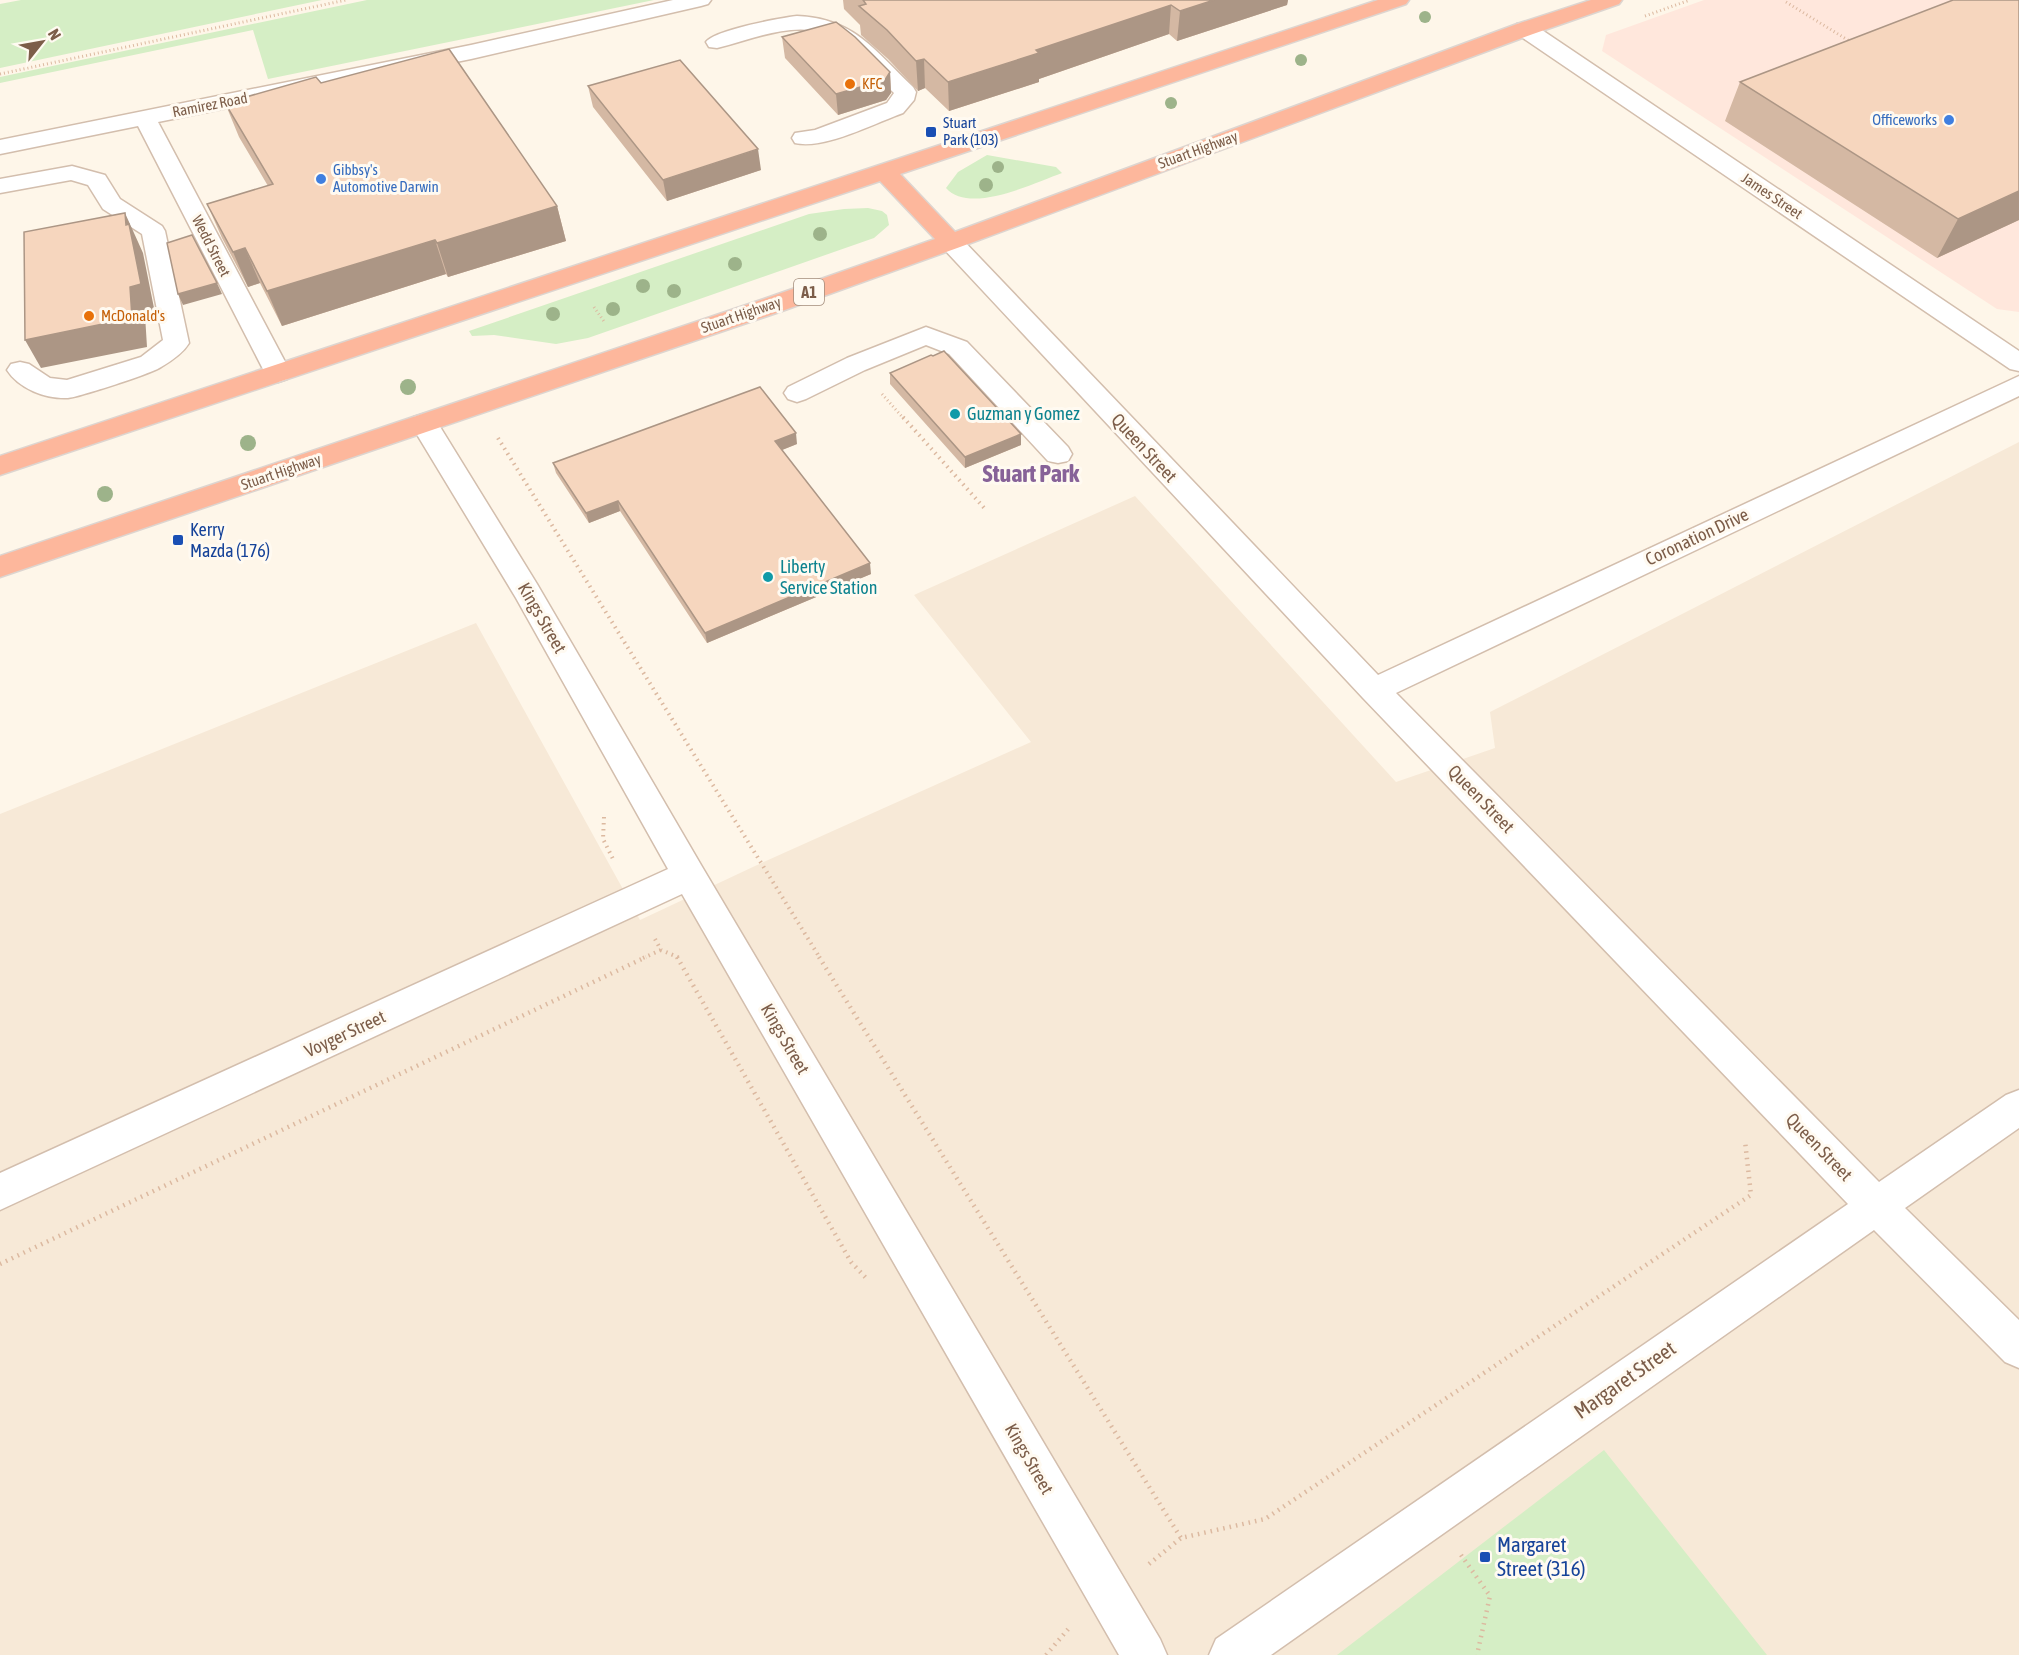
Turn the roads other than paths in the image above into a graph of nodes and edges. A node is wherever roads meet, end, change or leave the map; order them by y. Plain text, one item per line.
1 (701, 0) edge
2 (1400, 0) edge
3 (1612, 0) edge
4 (1525, 29) junction
5 (720, 46) dead end
6 (145, 118) junction
7 (803, 138) dead end
8 (0, 147) edge
9 (886, 173) junction
10 (0, 186) edge
11 (951, 242) junction
12 (945, 345) junction
13 (2019, 363) edge
14 (20, 370) dead end
15 (278, 373) junction
16 (2019, 385) edge
17 (424, 423) junction
18 (1058, 454) dead end
19 (0, 466) edge
20 (0, 567) edge
21 (1374, 690) junction
22 (689, 875) junction
23 (2019, 1107) edge
24 (0, 1192) edge
25 (1875, 1205) junction
26 (2019, 1348) edge
27 (1144, 1655) edge
28 (1232, 1655) edge

1 - 6 street, Ramirez Road
2 - 9 highway
3 - 4 highway, Stuart Highway / A1
4 - 11 highway, Stuart Highway / A1
4 - 13 street, James Street
5 - 7 street
6 - 8 street, Ramirez Road
6 - 15 street, Wedd Street
9 - 11 highway
9 - 15 highway
10 - 14 street
11 - 17 highway, Stuart Highway / A1
11 - 21 street, Queen Street
12 - 12 street
12 - 18 street
15 - 19 highway
16 - 21 street, Coronation Drive
17 - 20 highway, Stuart Highway / A1
17 - 22 street, Kings Street
21 - 25 street, Queen Street
22 - 24 street, Voyger Street
22 - 27 street, Kings Street
23 - 25 street, Margaret Street
25 - 26 street, Queen Street
25 - 28 street, Margaret Street

